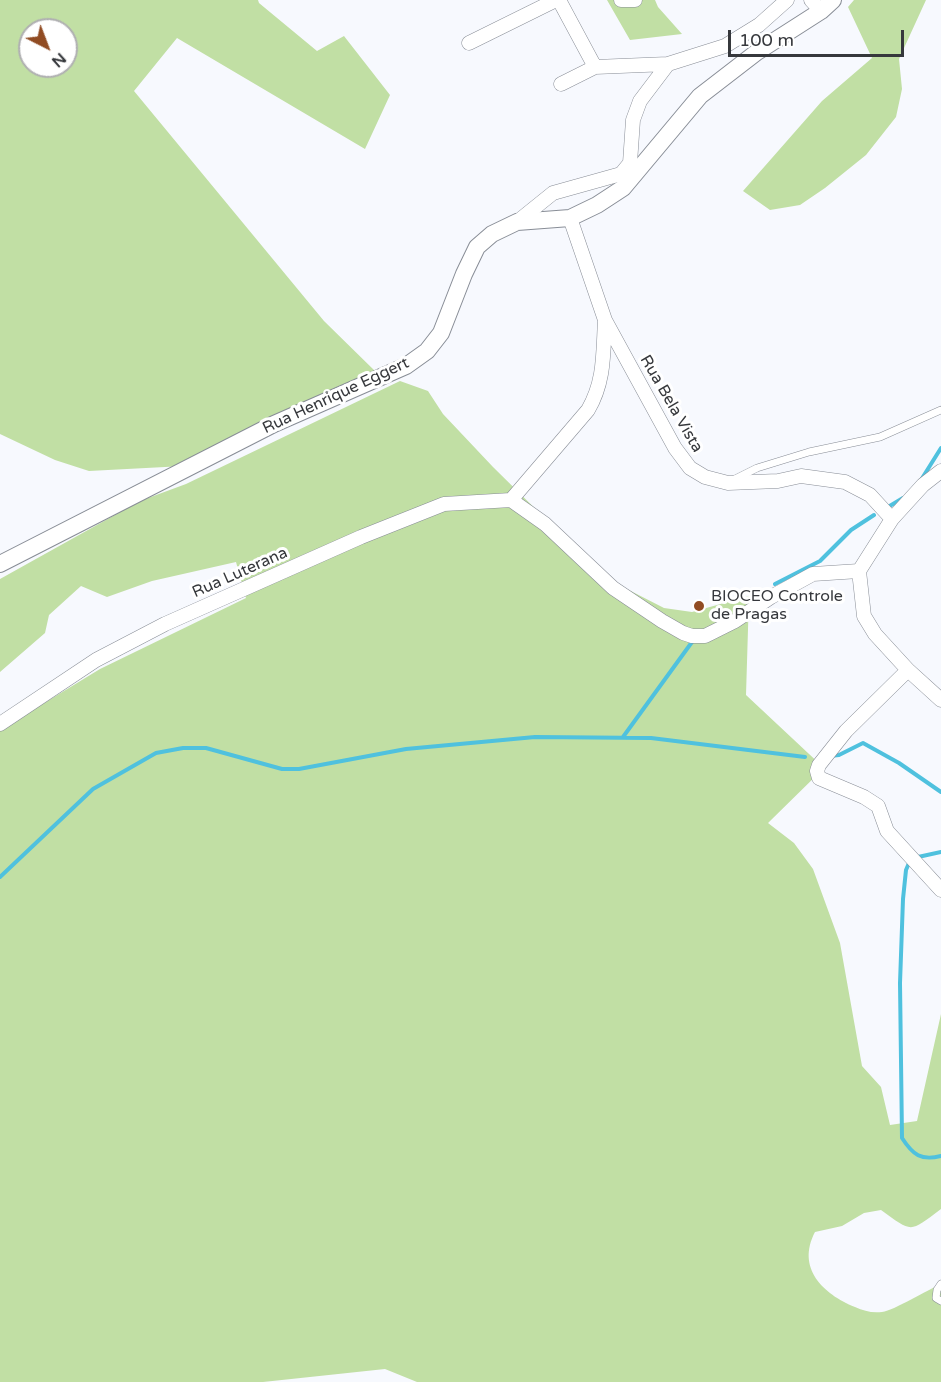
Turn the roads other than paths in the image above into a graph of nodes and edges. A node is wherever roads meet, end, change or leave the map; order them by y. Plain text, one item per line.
1 (558, 0) edge
2 (621, 0) edge
3 (635, 0) edge
4 (787, 0) edge
5 (822, 4) edge
6 (469, 43) dead end
7 (668, 64) junction
8 (595, 67) junction
9 (561, 84) dead end
10 (570, 218) junction
11 (518, 222) junction
12 (605, 320) junction
13 (941, 410) edge
14 (941, 471) edge
15 (728, 483) junction
16 (512, 500) junction
17 (892, 519) junction
18 (0, 564) edge
19 (859, 571) junction
20 (908, 670) junction
21 (941, 699) edge
22 (0, 724) edge
23 (941, 890) edge
24 (941, 1284) edge
25 (941, 1301) edge

1 - 6 street
1 - 8 street
2 - 3 street
4 - 7 street
5 - 10 street, Rua Henrique Eggert
7 - 8 street
7 - 11 street
8 - 9 street
10 - 11 street, Rua Henrique Eggert
10 - 12 street, Rua Bela Vista
11 - 18 street, Rua Henrique Eggert
12 - 15 street, Rua Bela Vista
12 - 16 street
13 - 15 lane
14 - 17 street
15 - 17 street, Rua Bela Vista
16 - 19 street
16 - 22 street, Rua Luterana
17 - 19 street
19 - 20 street
20 - 21 street
20 - 23 street
24 - 25 lane

